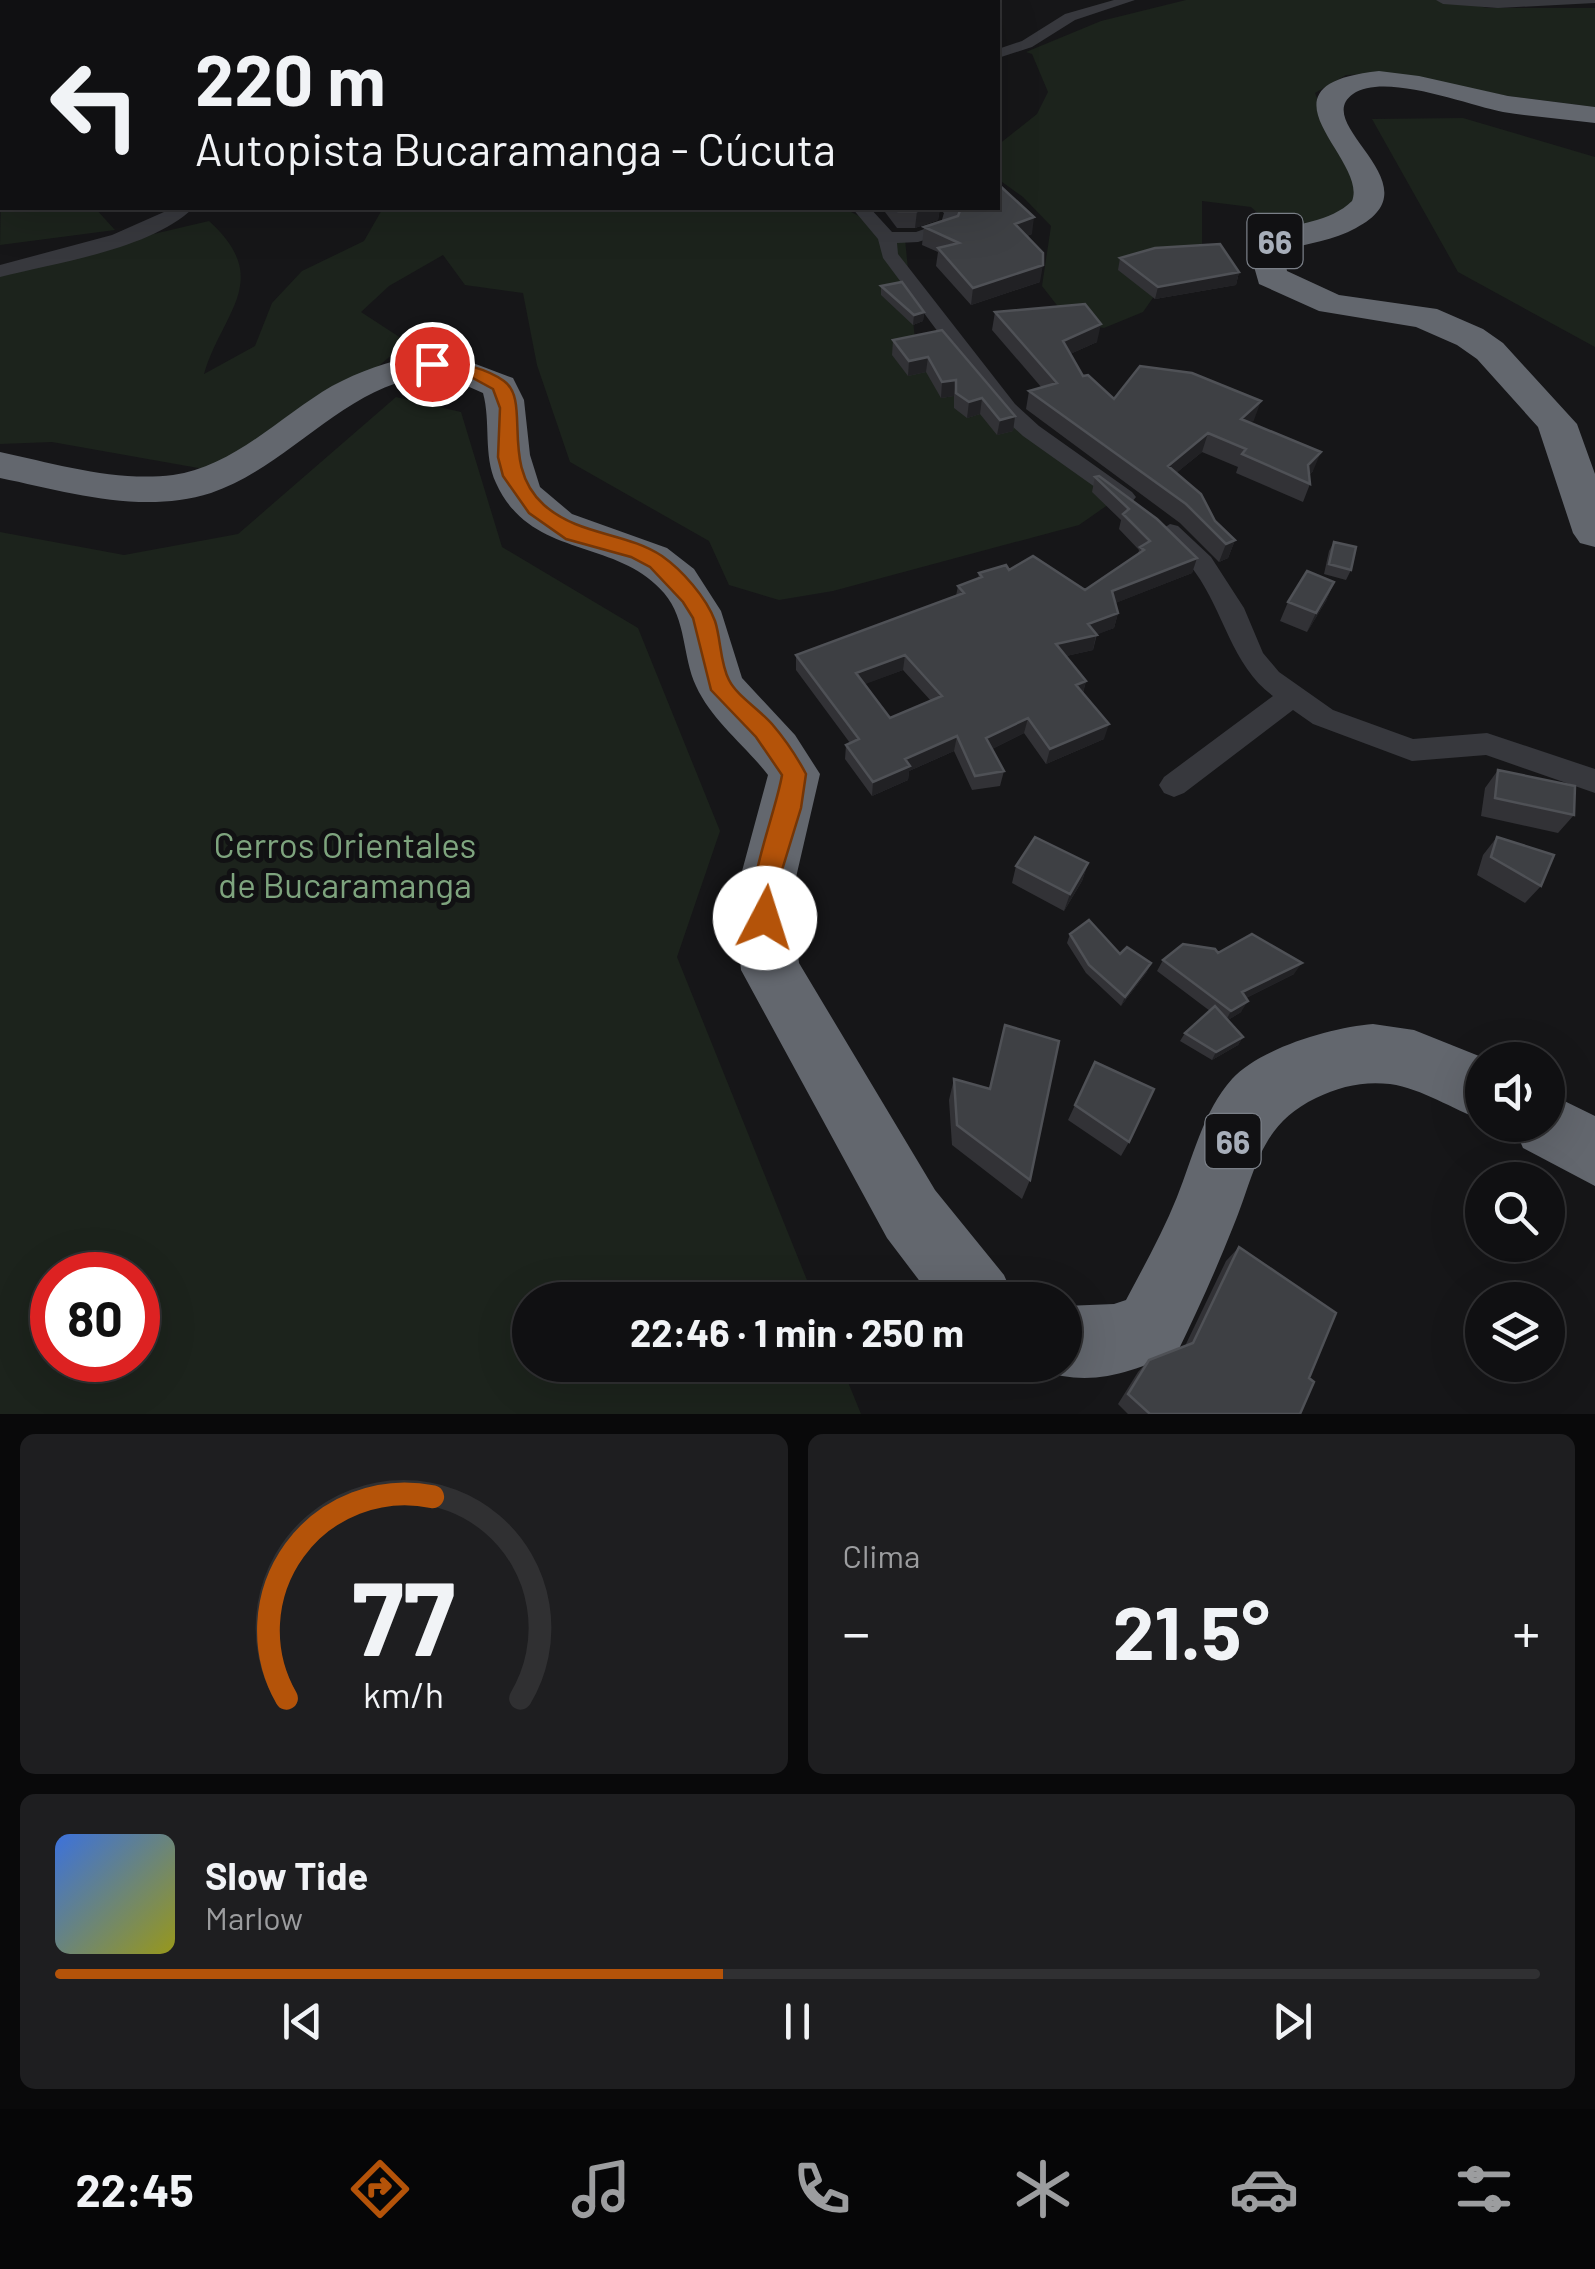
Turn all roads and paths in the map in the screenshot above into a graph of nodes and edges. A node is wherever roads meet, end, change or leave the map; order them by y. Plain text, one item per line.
1 (1128, 0) edge
2 (1443, 0) edge
3 (1592, 0) edge
4 (1000, 53) edge
5 (1595, 115) edge
6 (181, 210) edge
7 (863, 210) edge
8 (950, 210) edge
9 (887, 238) junction
10 (0, 271) edge
11 (0, 465) edge
12 (1595, 533) edge
13 (1291, 696) junction
14 (1595, 782) edge
15 (1174, 786) dead end
16 (1465, 1082) edge
17 (1565, 1135) edge
18 (1595, 1152) edge
19 (965, 1282) edge
20 (1082, 1343) edge

1 - 4 street
2 - 3 street
5 - 12 highway, 66
6 - 10 street
7 - 9 street
8 - 9 street
9 - 13 street
11 - 19 highway
13 - 14 street
13 - 15 street
16 - 20 highway, 66
17 - 18 highway

